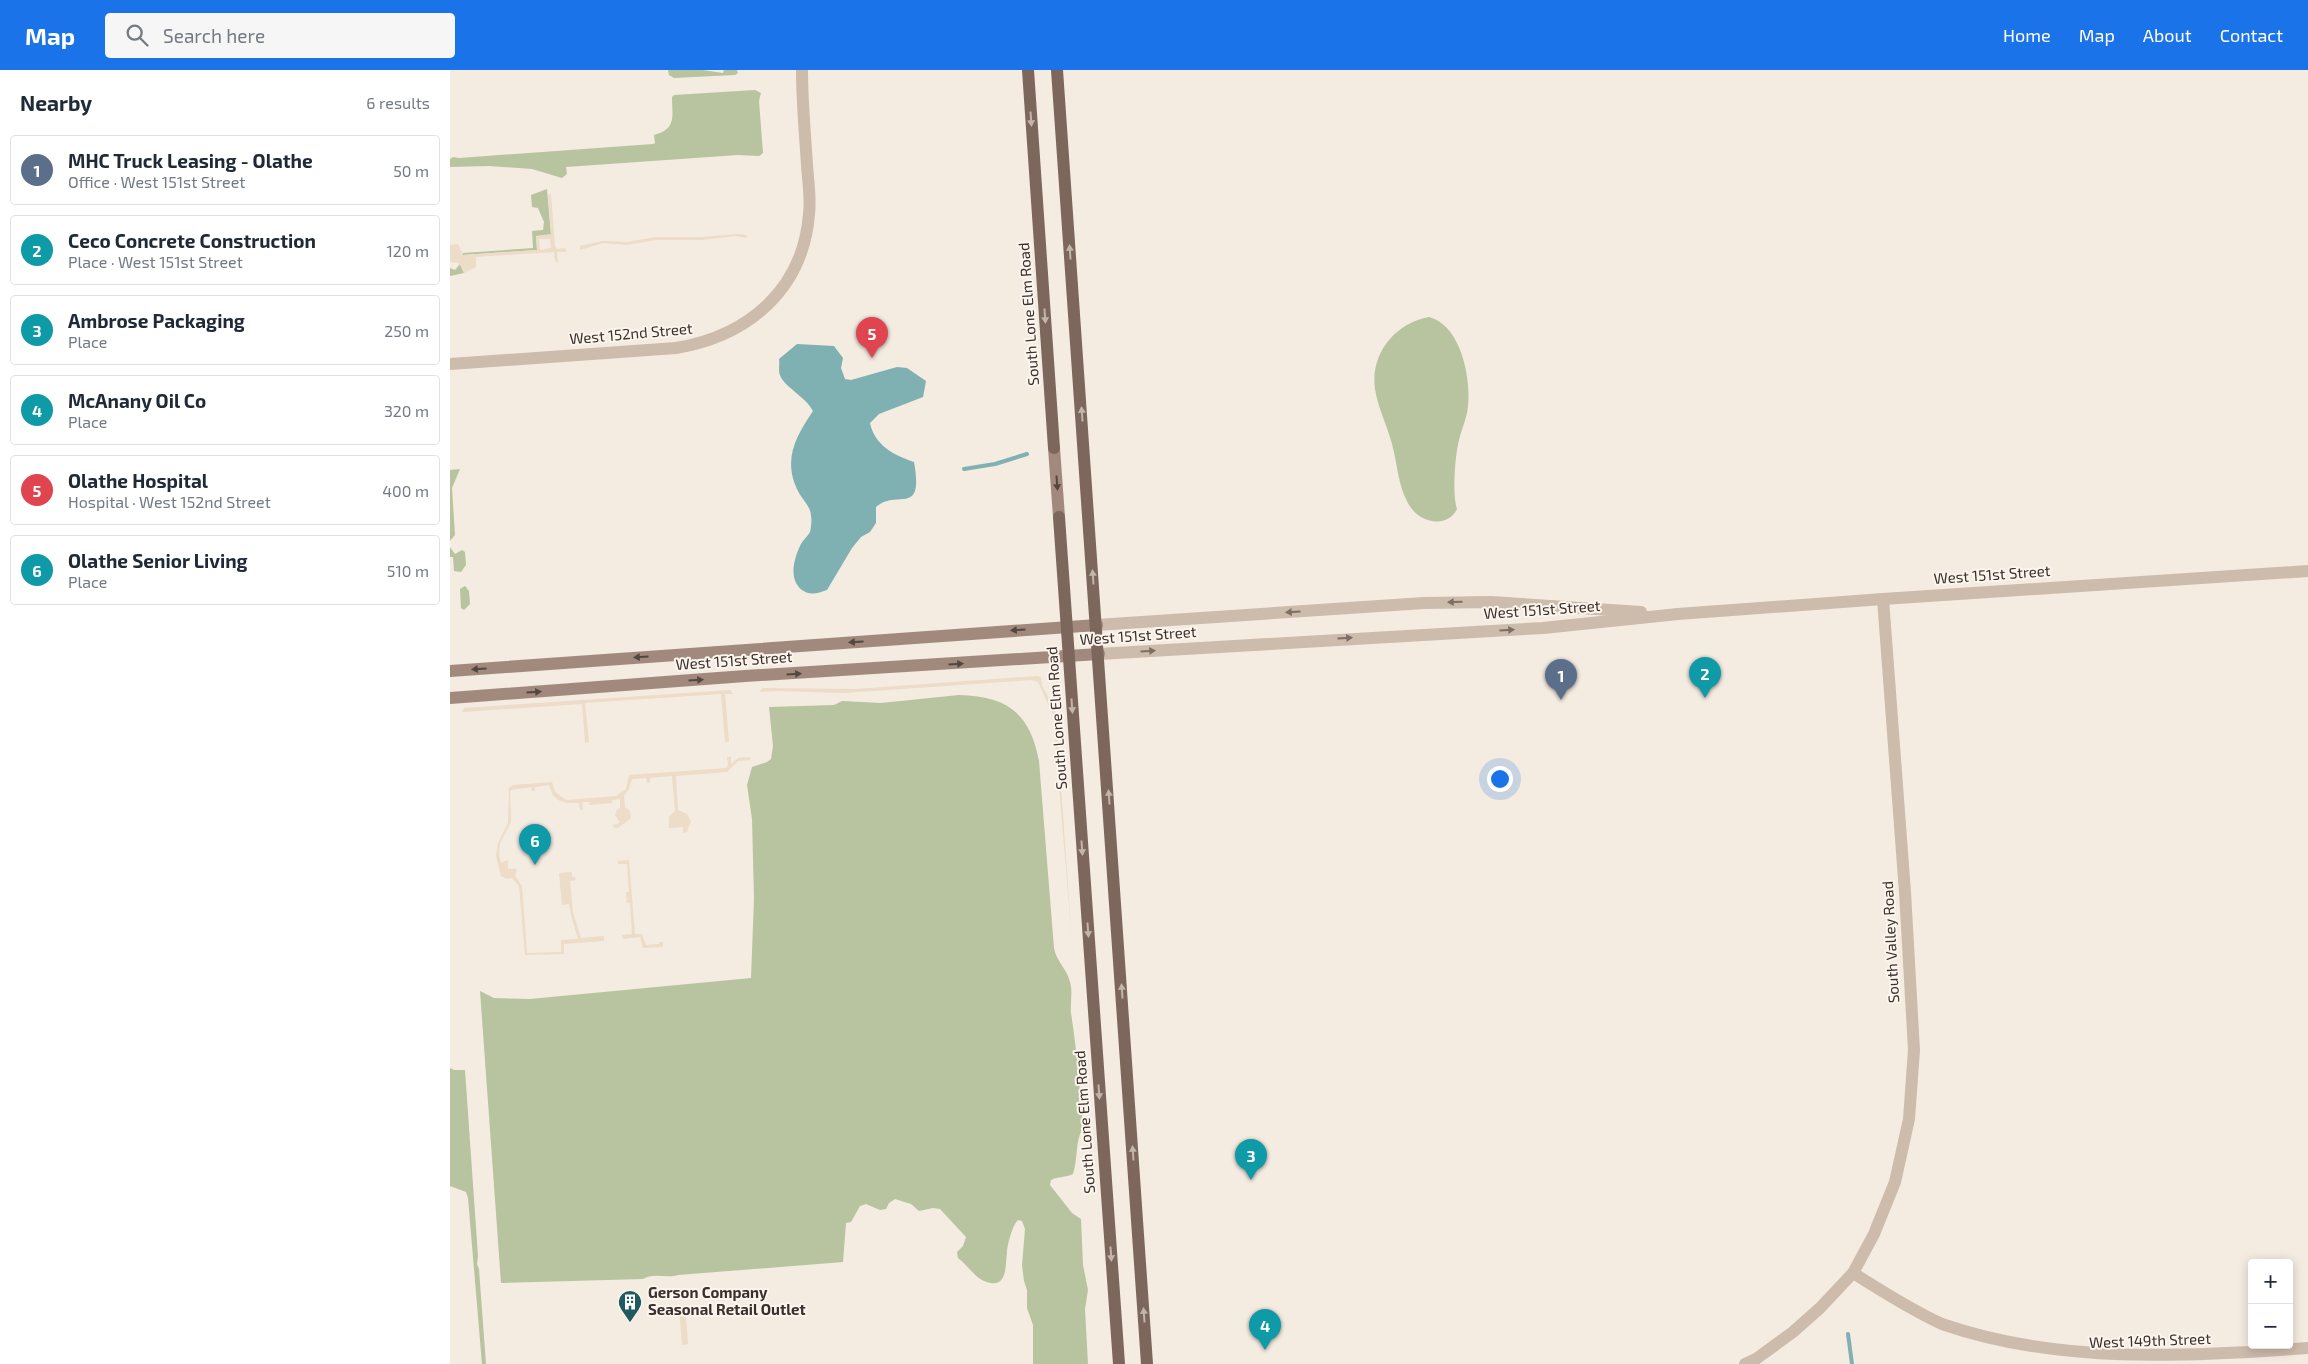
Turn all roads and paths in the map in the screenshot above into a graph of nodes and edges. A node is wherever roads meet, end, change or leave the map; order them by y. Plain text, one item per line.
1 (802, 70) edge
2 (1028, 70) edge
3 (1058, 70) edge
4 (450, 364) edge
5 (2308, 571) edge
6 (1883, 599) junction
7 (1678, 614) junction
8 (1097, 625) junction
9 (1066, 626) junction
10 (1099, 654) junction
11 (1068, 657) junction
12 (450, 671) edge
13 (450, 698) edge
14 (1853, 1273) junction
15 (2308, 1348) edge
16 (1119, 1364) edge
17 (1147, 1364) edge
18 (1745, 1364) edge

1 - 4 street, West 152nd Street
2 -> 9 main road, South Lone Elm Road
8 -> 3 main road
5 - 6 street, West 151st Street
6 - 7 street, West 151st Street
6 - 14 street, South Valley Road
7 -> 8 street, West 151st Street
10 -> 7 street, West 151st Street
8 - 9 main road, West 151st Street
8 - 10 main road
9 - 11 main road, South Lone Elm Road
9 -> 12 main road, West 151st Street
10 - 11 main road, West 151st Street
17 -> 10 main road
13 -> 11 main road, West 151st Street
11 -> 16 main road, South Lone Elm Road
14 - 15 street, West 149th Street
14 - 18 street

